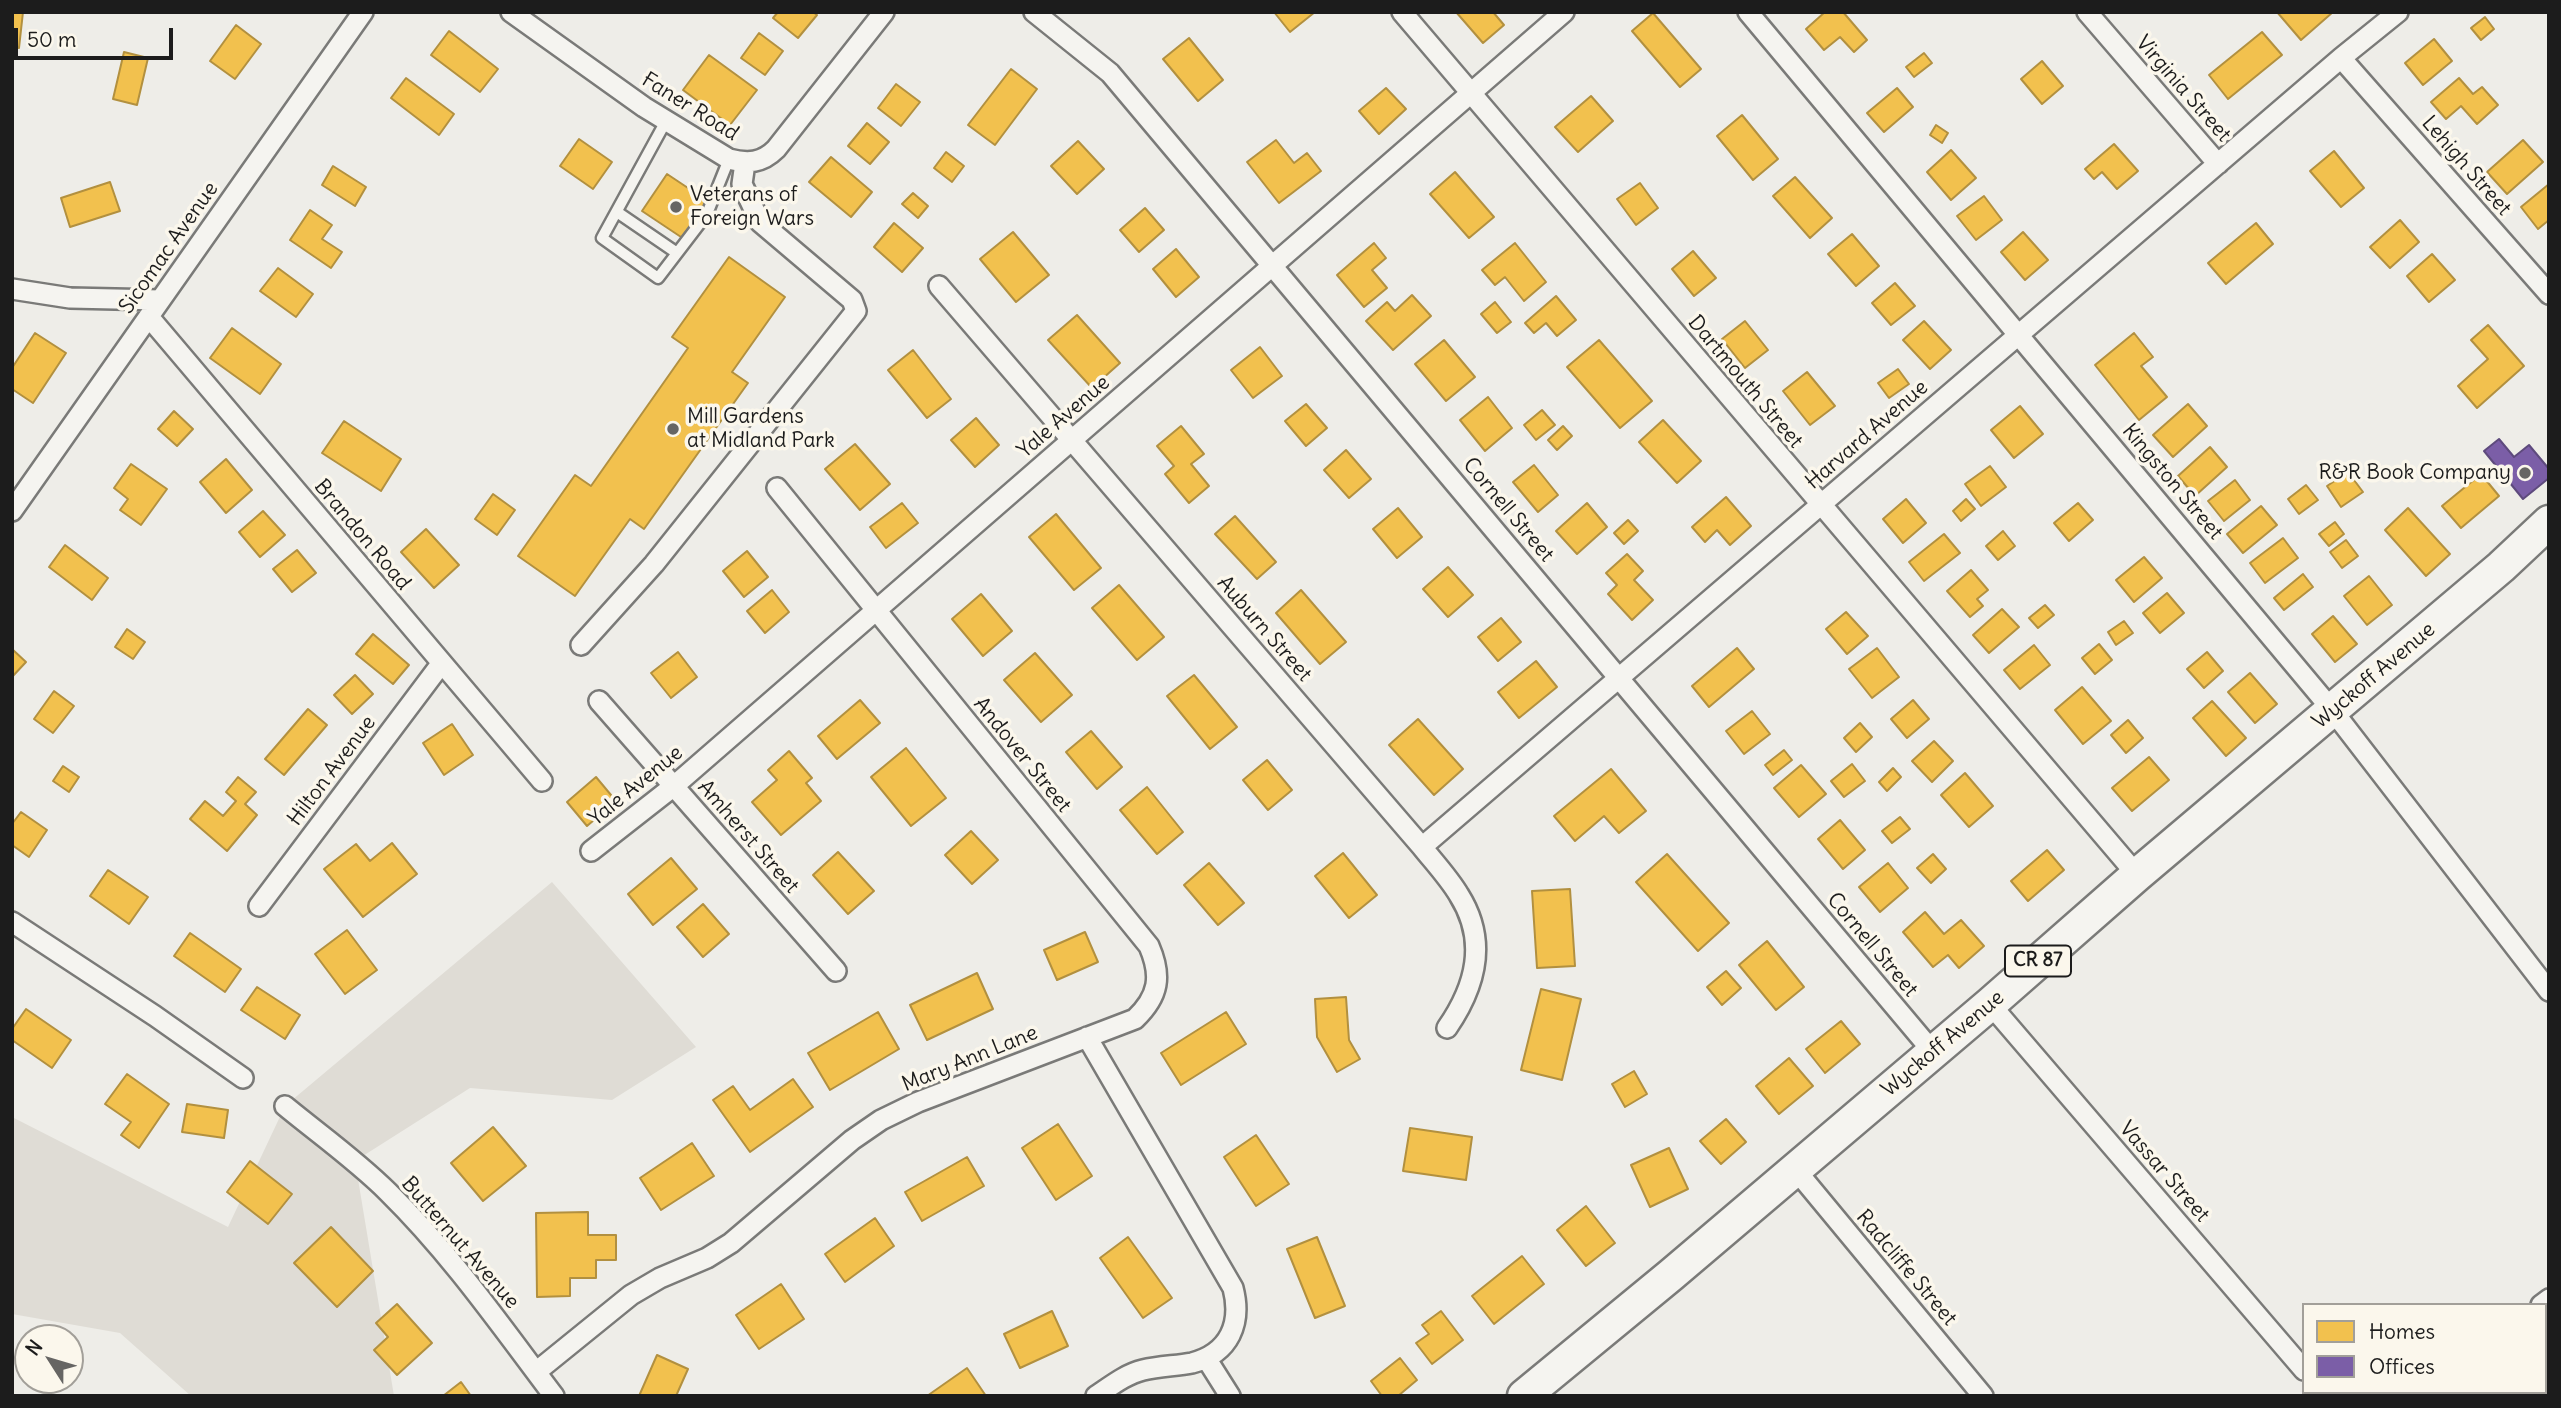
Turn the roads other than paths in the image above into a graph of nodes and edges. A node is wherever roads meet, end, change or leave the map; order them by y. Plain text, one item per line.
1 (363, 12) edge
2 (511, 12) edge
3 (884, 12) edge
4 (1034, 12) edge
5 (1402, 12) edge
6 (1564, 12) edge
7 (1748, 12) edge
8 (2087, 12) edge
9 (2398, 12) edge
10 (2345, 63) junction
11 (1471, 93) junction
12 (666, 121) junction
13 (737, 161) junction
14 (2218, 164) junction
15 (617, 212) junction
16 (677, 253) junction
17 (1273, 265) junction
18 (939, 286) dead end
19 (12, 289) edge
20 (2549, 295) edge
21 (160, 300) junction
22 (149, 317) junction
23 (2019, 335) junction
24 (1072, 440) junction
25 (777, 488) dead end
26 (1820, 505) junction
27 (12, 510) edge
28 (2549, 522) edge
29 (875, 612) junction
30 (580, 645) dead end
31 (441, 664) junction
32 (1619, 678) junction
33 (599, 701) dead end
34 (2333, 711) junction
35 (541, 781) dead end
36 (674, 786) junction
37 (1422, 847) junction
38 (592, 851) dead end
39 (2137, 875) junction
40 (258, 906) dead end
41 (12, 922) edge
42 (835, 971) dead end
43 (2549, 991) edge
44 (1990, 1004) junction
45 (1447, 1028) dead end
46 (1087, 1037) junction
47 (1933, 1052) junction
48 (243, 1078) dead end
49 (285, 1106) dead end
50 (1795, 1169) junction
51 (1206, 1358) junction
52 (2302, 1368) edge
53 (536, 1371) junction
54 (554, 1396) edge
55 (1096, 1396) edge
56 (1230, 1396) edge
57 (1524, 1396) edge
58 (1983, 1396) edge

1 - 21 street, Sicomac Avenue
2 - 12 street, Faner Road
3 - 13 street, Faner Road
4 - 17 street, Cornell Street
5 - 11 street, Dartmouth Street
6 - 11 street, Yale Avenue
7 - 23 street, Kingston Street
8 - 14 street, Virginia Street
9 - 10 street, Harvard Avenue
10 - 14 street, Harvard Avenue
10 - 20 street, Lehigh Street
11 - 17 street, Yale Avenue
11 - 26 street, Dartmouth Street
12 - 13 street, Faner Road
12 - 15 lane
13 - 16 lane
13 - 30 street
14 - 23 street, Harvard Avenue
15 - 16 lane
15 - 16 lane
17 - 24 street, Yale Avenue
17 - 32 street, Cornell Street
18 - 24 street, Auburn Street
19 - 21 street
21 - 22 street, Sicomac Avenue
22 - 27 street, Sicomac Avenue
22 - 31 street, Brandon Road
23 - 26 street, Harvard Avenue
23 - 34 street, Kingston Street
24 - 29 street, Yale Avenue
24 - 37 street, Auburn Street
25 - 29 street, Andover Street
26 - 32 street, Harvard Avenue
26 - 39 street, Dartmouth Street
28 - 34 main road, Wyckoff Avenue / CR 87
29 - 36 street, Yale Avenue
29 - 46 street, Andover Street
31 - 35 street, Brandon Road
31 - 40 street, Hilton Avenue
32 - 37 street, Harvard Avenue
32 - 47 street, Cornell Street
33 - 36 street, Amherst Street
34 - 39 main road, Wyckoff Avenue / CR 87
34 - 43 street, Kingston Street
36 - 38 street, Yale Avenue
36 - 42 street, Amherst Street
37 - 45 street, Auburn Street
39 - 44 main road, Wyckoff Avenue / CR 87
41 - 48 street
44 - 47 main road, Wyckoff Avenue / CR 87
44 - 52 street, Vassar Street
46 - 51 street
46 - 53 street, Mary Ann Lane
47 - 50 main road, Wyckoff Avenue / CR 87
49 - 53 street, Butternut Avenue
50 - 57 main road, Wyckoff Avenue / CR 87
50 - 58 street, Radcliffe Street
51 - 55 street
51 - 56 street
53 - 54 street, Butternut Avenue

